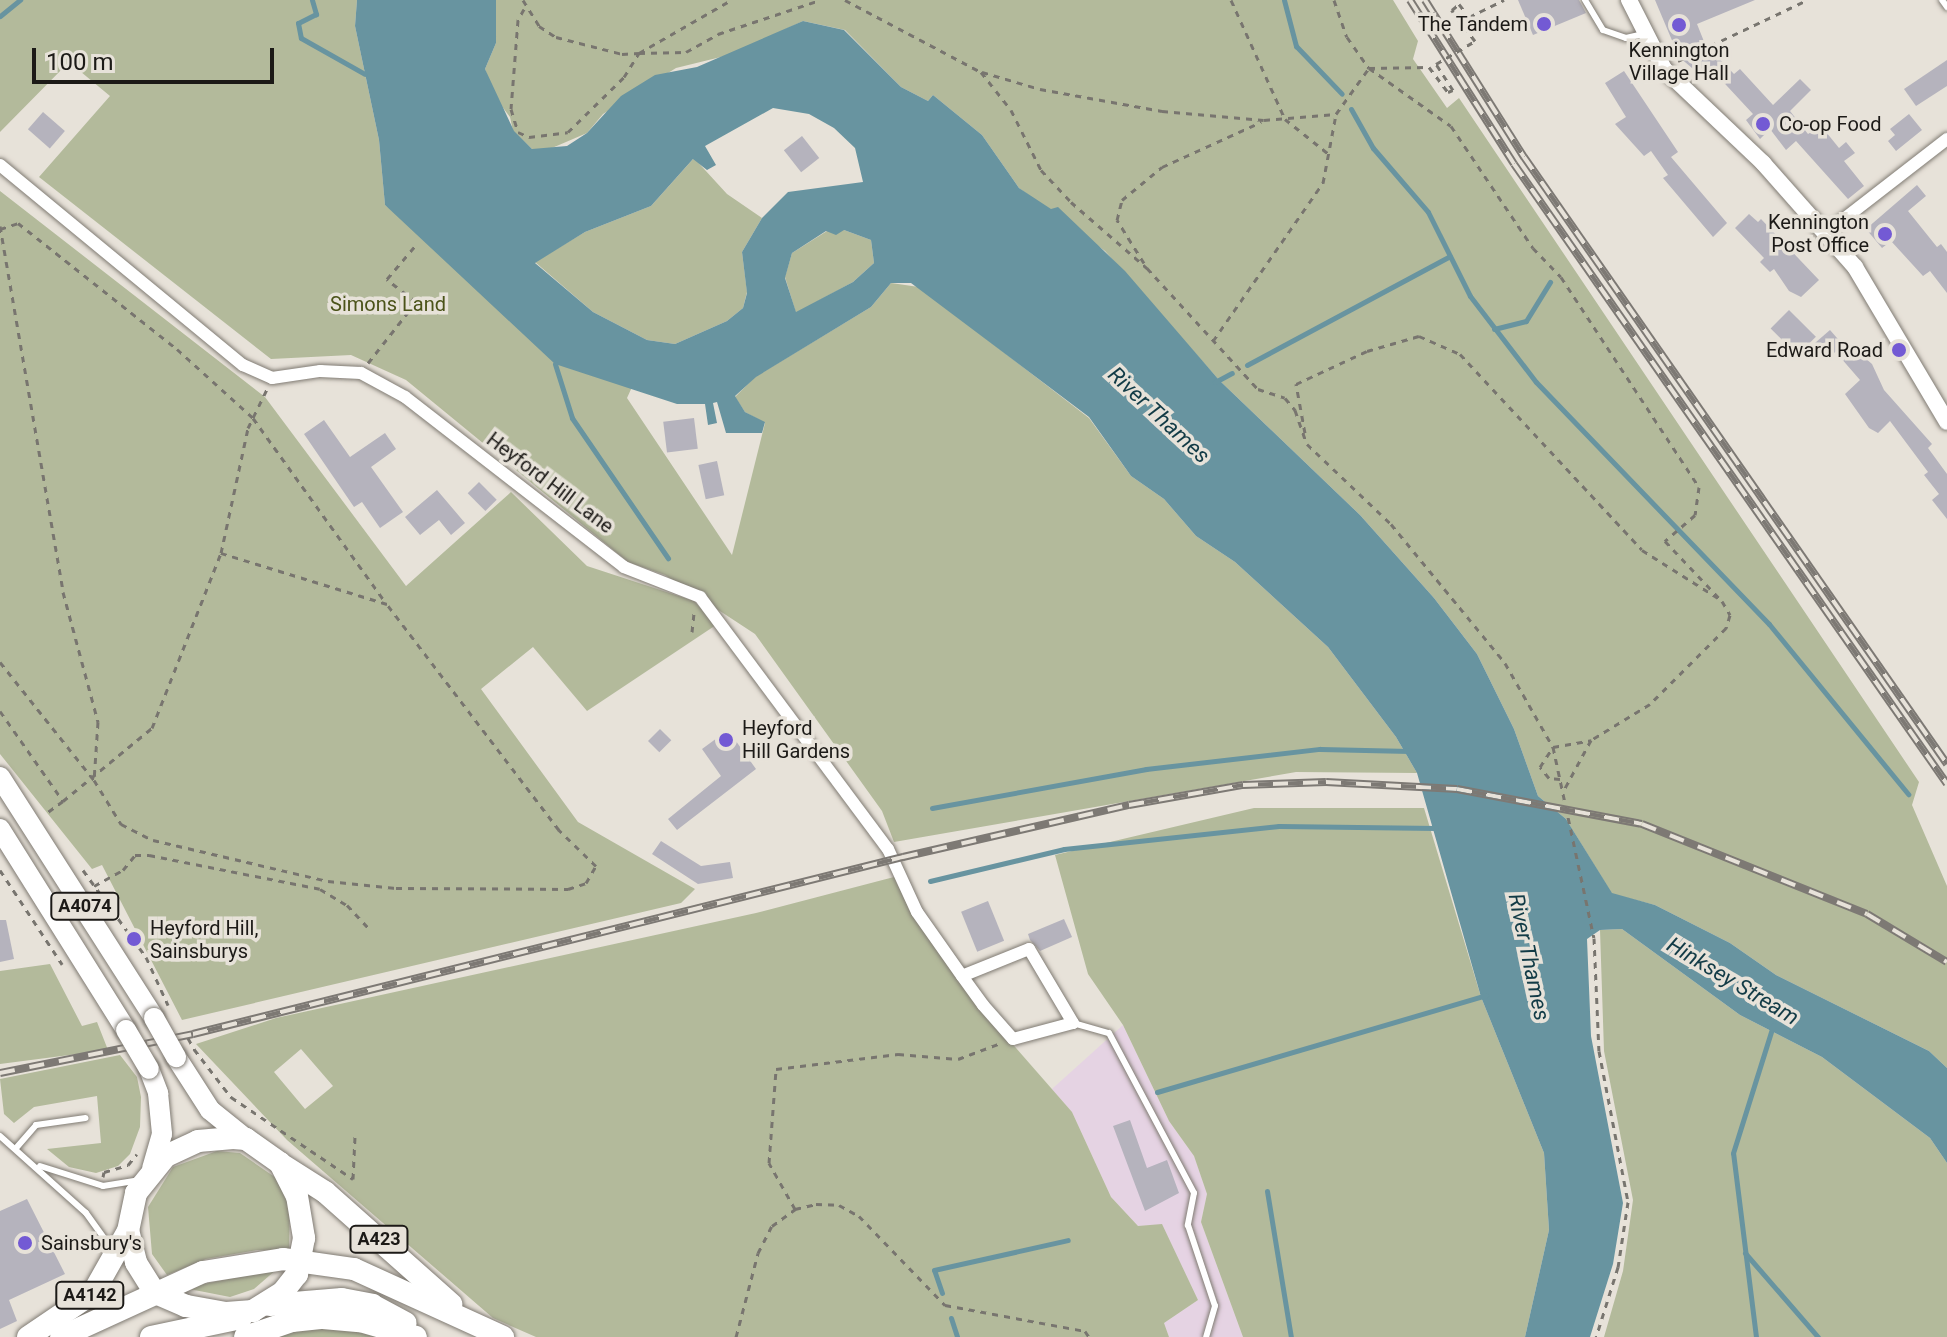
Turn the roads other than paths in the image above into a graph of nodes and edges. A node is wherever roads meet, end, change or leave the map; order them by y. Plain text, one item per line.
1 (1585, 0) edge
2 (1629, 0) edge
3 (1942, 0) edge
4 (1947, 7) edge
5 (1644, 34) junction
6 (1947, 139) edge
7 (0, 165) edge
8 (1827, 232) junction
9 (1947, 422) edge
10 (0, 777) edge
11 (6, 796) edge
12 (0, 829) edge
13 (0, 851) edge
14 (21, 862) junction
15 (962, 976) junction
16 (1073, 1023) junction
17 (86, 1118) dead end
18 (0, 1136) edge
19 (246, 1139) junction
20 (17, 1147) junction
21 (280, 1163) junction
22 (36, 1165) junction
23 (145, 1167) junction
24 (128, 1231) junction
25 (115, 1254) junction
26 (301, 1259) junction
27 (150, 1288) junction
28 (259, 1309) junction
29 (472, 1323) junction
30 (28, 1337) edge
31 (61, 1337) edge
32 (151, 1337) edge
33 (245, 1337) edge
34 (416, 1337) edge
35 (429, 1337) edge
36 (503, 1337) edge
37 (1206, 1337) edge

1 - 5 lane
2 - 5 street
3 - 4 lane
5 - 8 street
6 - 8 street
7 - 15 street, Heyford Hill Lane
8 - 9 street
10 - 11 main road, A4074
11 - 19 main road, A4074, bridge
12 - 14 main road, A4074
13 - 14 street
14 - 23 main road, A4074, bridge
15 - 16 street, Heyford Hill Lane
15 - 16 street
16 - 37 lane
17 - 20 lane
18 - 20 lane
19 - 21 highway
19 - 23 highway
20 - 22 lane
21 - 26 highway
21 - 29 highway, A423
22 - 23 lane
22 - 25 lane
23 - 24 highway
24 - 25 highway, A4142
24 - 27 highway
25 - 27 lane
25 - 30 highway, A4142
26 - 27 highway, A423
26 - 28 highway
26 - 29 highway, A423
27 - 28 highway
27 - 31 highway, A4142
28 - 32 highway
28 - 35 highway
29 - 36 highway, A423
33 - 34 highway

